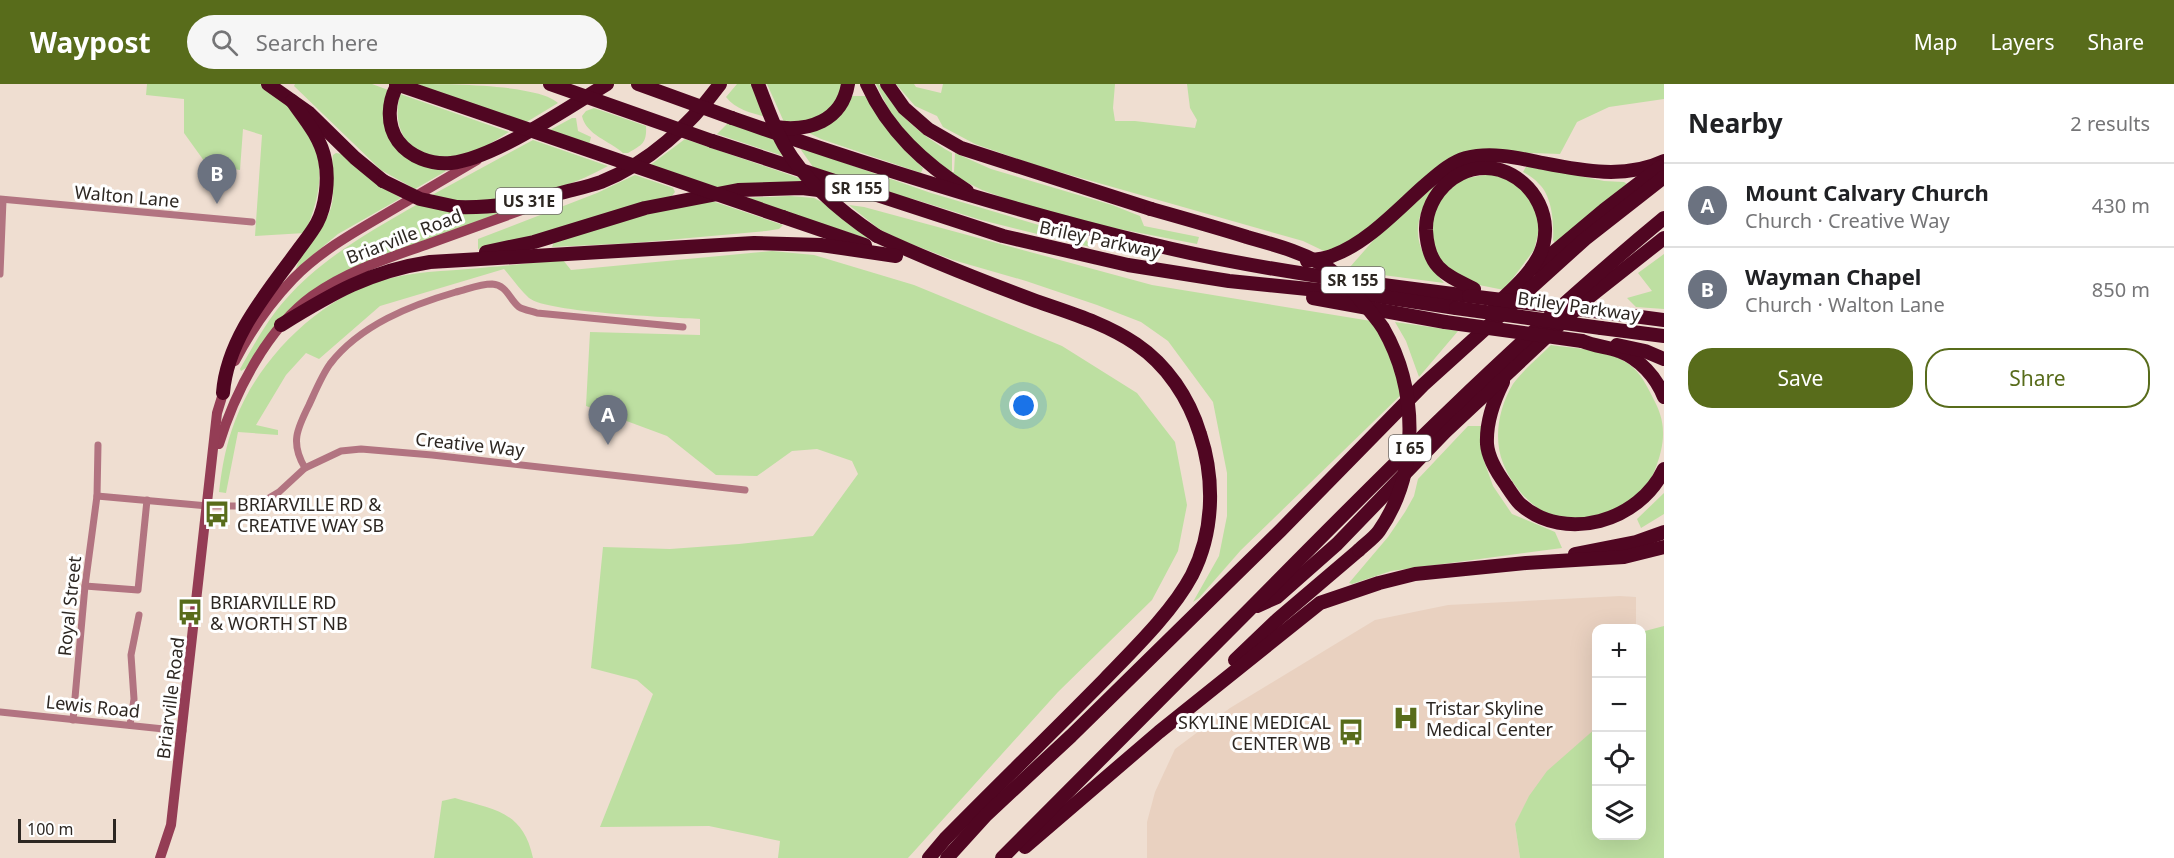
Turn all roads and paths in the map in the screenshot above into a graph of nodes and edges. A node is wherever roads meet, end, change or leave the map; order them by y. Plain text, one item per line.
1 (268, 84) edge
2 (397, 84) edge
3 (550, 84) edge
4 (607, 84) edge
5 (638, 84) edge
6 (720, 84) edge
7 (728, 84) edge
8 (758, 84) edge
9 (848, 84) edge
10 (867, 84) edge
11 (886, 84) edge
12 (292, 101) junction
13 (702, 109) junction
14 (746, 123) junction
15 (503, 145) junction
16 (1664, 163) edge
17 (1664, 177) edge
18 (600, 182) junction
19 (2, 199) edge
20 (982, 200) junction
21 (1664, 218) edge
22 (252, 222) dead end
23 (1003, 236) junction
24 (1664, 238) edge
25 (896, 256) junction
26 (1238, 261) junction
27 (450, 262) junction
28 (963, 272) junction
29 (0, 274) edge
30 (1229, 281) junction
31 (1514, 287) junction
32 (1472, 293) junction
33 (1664, 321) edge
34 (281, 325) junction
35 (683, 327) dead end
36 (1664, 336) edge
37 (1582, 341) junction
38 (1664, 359) edge
39 (1521, 361) junction
40 (1423, 385) junction
41 (223, 393) junction
42 (1664, 398) edge
43 (98, 445) dead end
44 (212, 467) junction
45 (305, 468) junction
46 (1664, 469) edge
47 (745, 490) dead end
48 (97, 496) junction
49 (147, 500) junction
50 (208, 506) junction
51 (1664, 532) edge
52 (1664, 547) edge
53 (1526, 563) junction
54 (85, 586) junction
55 (1247, 611) junction
56 (139, 615) dead end
57 (0, 712) edge
58 (73, 720) junction
59 (130, 725) junction
60 (183, 731) junction
61 (1159, 732) junction
62 (160, 858) edge
63 (928, 858) edge
64 (947, 858) edge
65 (1002, 858) edge
66 (1012, 858) edge

1 - 12 highway, US 31E
2 - 15 highway
2 - 25 highway, bridge
3 - 23 highway, Briley Parkway / SR 155, bridge
4 - 15 highway
5 - 14 highway, Briley Parkway / SR 155, bridge
6 - 13 highway, US 31E
7 - 13 highway
8 - 28 highway, bridge
9 - 14 highway
10 - 20 highway
11 - 61 highway, bridge
12 - 18 highway, US 31E, bridge
12 - 41 highway
13 - 18 highway, US 31E
14 - 20 highway, Briley Parkway / SR 155
15 - 41 main road, Briarville Road
16 - 26 highway
16 - 31 highway
17 - 40 highway, I 65
18 - 34 main road, Briarville Road
19 - 22 street, Walton Lane
19 - 29 street
20 - 26 highway, Briley Parkway / SR 155
21 - 55 highway, I 65
23 - 27 highway
23 - 30 highway, Briley Parkway / SR 155
24 - 39 highway
25 - 27 highway
25 - 28 highway
26 - 32 highway, Briley Parkway / SR 155
27 - 34 highway
28 - 63 highway
30 - 36 highway, Briley Parkway / SR 155, bridge
30 - 37 highway, bridge
31 - 32 highway
31 - 40 highway
32 - 33 highway, Briley Parkway, bridge
34 - 44 main road, Briarville Road
35 - 45 street
37 - 38 highway
37 - 42 highway
39 - 46 highway
39 - 55 highway
40 - 64 highway, I 65
41 - 44 main road, Briarville Road
43 - 48 street, Royal Street
44 - 50 main road, Briarville Road
45 - 47 street, Creative Way
45 - 50 street, Creative Way
48 - 49 street, Creative Way
48 - 54 street, Royal Street
49 - 50 street, Creative Way
49 - 54 street
50 - 60 main road, Briarville Road
51 - 53 highway
52 - 53 highway
53 - 61 highway
54 - 58 street, Royal Street
55 - 65 highway, I 65
56 - 59 street
57 - 58 street, Lewis Road
58 - 59 street, Lewis Road
59 - 60 street, Lewis Road
60 - 62 main road, Briarville Road
61 - 66 highway

